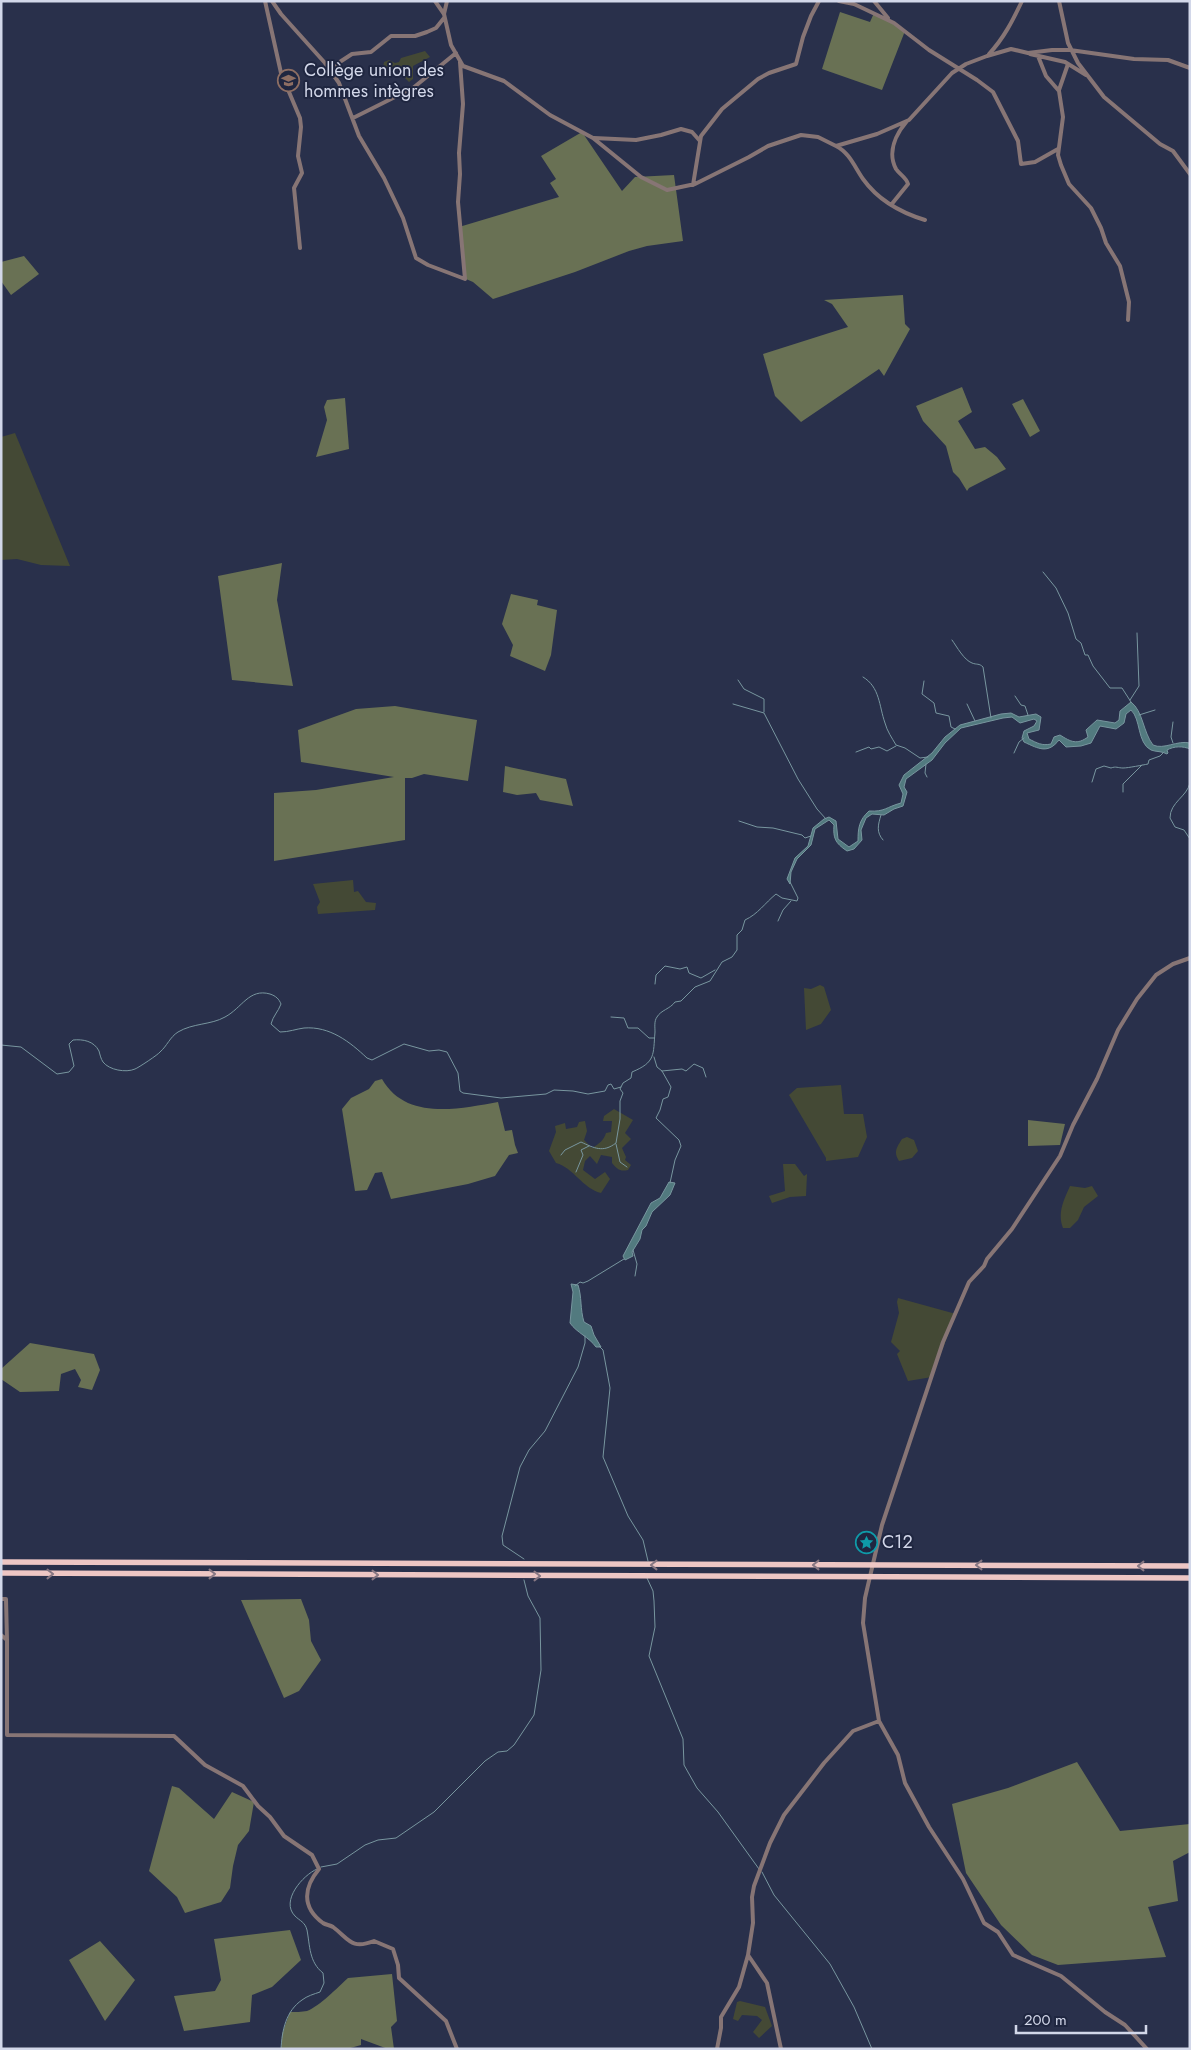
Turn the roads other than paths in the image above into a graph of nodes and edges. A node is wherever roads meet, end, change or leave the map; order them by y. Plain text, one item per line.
1 (265, 1) edge
2 (272, 1) edge
3 (434, 1) edge
4 (447, 1) edge
5 (820, 1) edge
6 (839, 1) edge
7 (874, 1) edge
8 (1022, 1) edge
9 (1059, 1) edge
10 (444, 16) junction
11 (894, 24) junction
12 (1070, 50) junction
13 (456, 53) junction
14 (1028, 53) junction
15 (987, 56) junction
16 (1038, 56) junction
17 (460, 62) junction
18 (1068, 64) junction
19 (959, 68) junction
20 (1190, 68) edge
21 (329, 69) junction
22 (1090, 77) junction
23 (1059, 90) junction
24 (353, 118) junction
25 (909, 120) junction
26 (593, 138) junction
27 (700, 141) junction
28 (836, 146) junction
29 (1058, 149) junction
30 (1190, 174) edge
31 (693, 185) junction
32 (891, 205) junction
33 (925, 220) dead end
34 (300, 248) dead end
35 (1128, 320) dead end
36 (1190, 958) edge
37 (1, 1562) edge
38 (1190, 1566) edge
39 (1, 1574) edge
40 (870, 1577) junction
41 (1190, 1578) edge
42 (1, 1599) edge
43 (1, 1635) edge
44 (6, 1640) junction
45 (879, 1721) junction
46 (748, 1955) junction
47 (457, 2049) edge
48 (717, 2049) edge
49 (781, 2049) edge
50 (1147, 2049) edge

1 - 34 street
2 - 21 street
3 - 10 street
4 - 10 street
5 - 27 street
6 - 11 street
7 - 11 street
8 - 15 street
9 - 12 street
10 - 13 street
10 - 21 street
11 - 19 street
12 - 14 street
12 - 20 street
12 - 22 street
13 - 17 street
13 - 24 street
14 - 15 street
14 - 16 street
15 - 19 street
16 - 18 street
16 - 23 street
17 - 24 street
17 - 26 street
18 - 22 street
18 - 23 street
19 - 25 street
19 - 29 street
21 - 24 street
22 - 30 street
23 - 29 street
25 - 28 street
25 - 32 street
26 - 27 street
26 - 31 street
27 - 31 street
28 - 31 street
28 - 32 street
29 - 35 street
32 - 33 street
36 - 40 street
38 -> 37 highway
39 -> 40 highway
40 - 41 highway
40 - 45 street
42 - 44 street
43 - 44 street
44 - 47 street
45 - 46 street
45 - 50 street
46 - 48 street
46 - 49 street

